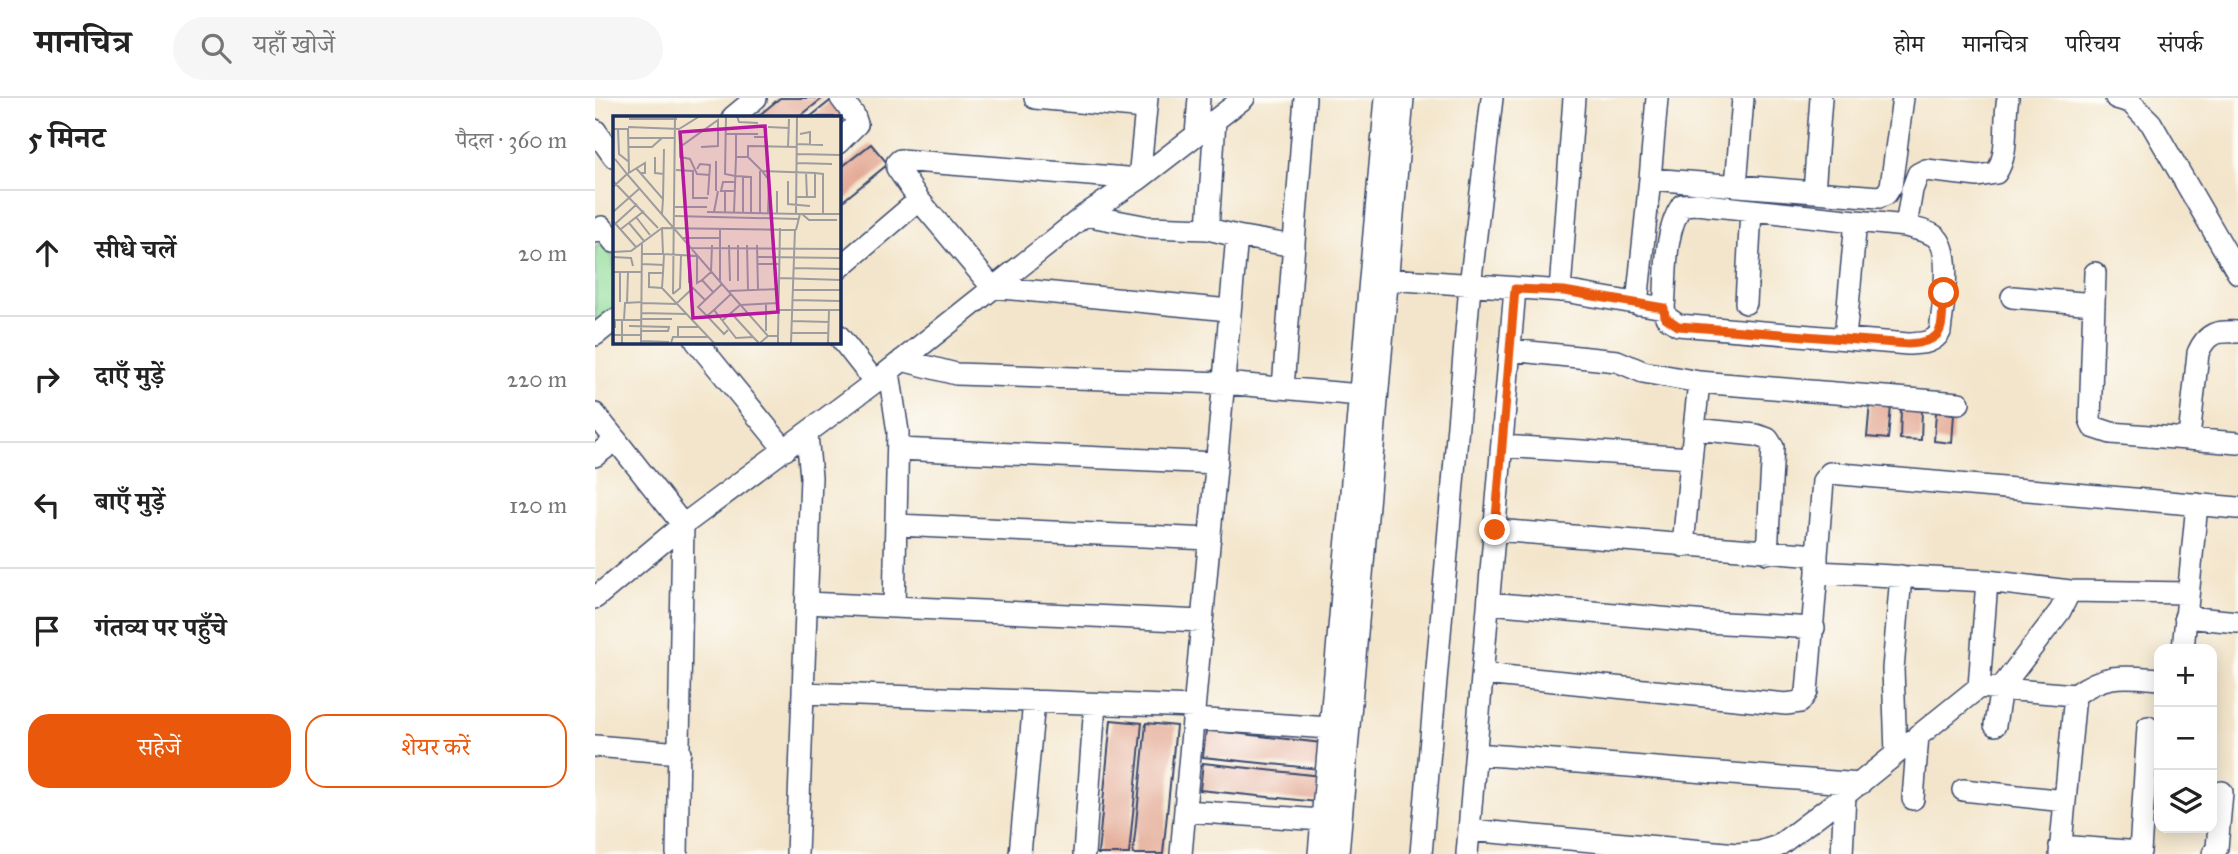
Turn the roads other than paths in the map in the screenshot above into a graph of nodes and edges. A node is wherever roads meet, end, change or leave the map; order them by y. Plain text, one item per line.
1 (757, 98) edge
2 (841, 98) edge
3 (1035, 98) edge
4 (1199, 98) edge
5 (1244, 98) edge
6 (1305, 98) edge
7 (1386, 98) edge
8 (1403, 98) edge
9 (1492, 98) edge
10 (1574, 98) edge
11 (1657, 98) edge
12 (1743, 98) edge
13 (1821, 98) edge
14 (1903, 98) edge
15 (2008, 98) edge
16 (2116, 98) edge
17 (1147, 103) edge
18 (734, 116) edge
19 (1215, 120) junction
20 (595, 130) edge
21 (1196, 135) junction
22 (840, 142) edge
23 (613, 156) edge
24 (1139, 179) junction
25 (1650, 179) junction
26 (1736, 186) junction
27 (1814, 192) junction
28 (919, 200) junction
29 (1751, 210) junction
30 (1085, 215) junction
31 (1856, 221) junction
32 (1906, 226) junction
33 (1208, 229) junction
34 (1237, 236) junction
35 (1294, 246) junction
36 (840, 267) edge
37 (2095, 273) dead end
38 (2238, 273) edge
39 (1379, 279) junction
40 (1470, 286) junction
41 (992, 287) junction
42 (1515, 289) junction
43 (1560, 291) junction
44 (2012, 297) dead end
45 (1746, 303) dead end
46 (1637, 304) junction
47 (2094, 304) junction
48 (1664, 308) junction
49 (1229, 310) junction
50 (613, 321) edge
51 (2238, 332) edge
52 (595, 335) edge
53 (840, 336) edge
54 (1845, 338) junction
55 (698, 343) edge
56 (1510, 350) junction
57 (889, 371) junction
58 (1699, 382) junction
59 (1224, 383) junction
60 (1283, 388) junction
61 (1360, 395) junction
62 (1959, 403) dead end
63 (595, 414) edge
64 (1694, 429) junction
65 (807, 435) junction
66 (2189, 439) junction
67 (616, 440) junction
68 (2238, 443) edge
69 (1502, 446) junction
70 (898, 449) junction
71 (785, 450) junction
72 (595, 456) edge
73 (1691, 458) junction
74 (1217, 463) junction
75 (2197, 504) junction
76 (2238, 508) edge
77 (683, 525) junction
78 (896, 525) junction
79 (1495, 530) junction
80 (1210, 539) junction
81 (1682, 546) junction
82 (1767, 553) junction
83 (1817, 564) junction
84 (1901, 576) junction
85 (1987, 581) junction
86 (2070, 591) junction
87 (2187, 593) junction
88 (595, 598) edge
89 (806, 603) junction
90 (1489, 603) junction
91 (894, 607) junction
92 (2185, 617) junction
93 (1202, 621) junction
94 (2238, 622) edge
95 (1814, 628) junction
96 (2183, 644) edge
97 (1483, 674) junction
98 (2154, 679) edge
99 (1979, 687) junction
100 (2001, 688) junction
101 (803, 693) junction
102 (2075, 695) junction
103 (1034, 702) junction
104 (1095, 704) junction
105 (1194, 713) junction
106 (1995, 725) dead end
107 (2148, 727) dead end
108 (1330, 728) junction
109 (1918, 735) junction
110 (595, 746) edge
111 (680, 753) junction
112 (1896, 753) junction
113 (1476, 754) junction
114 (1853, 789) junction
115 (2152, 789) edge
116 (1963, 790) dead end
117 (2224, 792) edge
118 (1913, 799) dead end
119 (2065, 802) junction
120 (1185, 811) junction
121 (1322, 820) junction
122 (1469, 830) junction
123 (2060, 850) edge
124 (2149, 853) edge
125 (677, 854) edge
126 (797, 854) edge
127 (1020, 854) edge
128 (1084, 854) edge
129 (1181, 854) edge
130 (1319, 854) edge
131 (1338, 854) edge
132 (1421, 854) edge
133 (1467, 854) edge
134 (1842, 854) edge
135 (2213, 854) edge

1 - 18 street
2 - 22 street
3 - 17 street
4 - 21 street
5 - 19 street
6 - 35 street
7 - 39 street
8 - 39 street
9 - 40 street
10 - 43 street
11 - 25 street
12 - 26 street
13 - 27 street
14 - 27 street
15 - 32 street
16 - 38 street
17 - 24 street
19 - 21 street
19 - 33 street
20 - 23 street
21 - 24 street
24 - 28 street
24 - 30 street
25 - 26 street
25 - 46 street
26 - 27 street
28 - 36 street
28 - 41 street
29 - 31 street
29 - 45 street
29 - 48 street
30 - 33 street
30 - 41 street
31 - 32 street
31 - 54 street
32 - 54 street
33 - 34 street
34 - 35 street
34 - 49 street
35 - 60 street
37 - 47 street
39 - 40 street
39 - 61 street
39 - 131 street
40 - 42 street
40 - 132 street
41 - 49 street
41 - 57 street
42 - 43 street
42 - 56 street
43 - 46 street
44 - 47 street
46 - 48 street
47 - 66 street
48 - 54 street
49 - 59 street
50 - 52 street
51 - 66 street
53 - 57 street
55 - 71 street
56 - 58 street
56 - 69 street
57 - 59 street
57 - 65 street
57 - 70 street
58 - 62 street
58 - 64 street
59 - 60 street
59 - 74 street
60 - 61 street
61 - 108 street
63 - 67 street
64 - 73 street
64 - 82 street
65 - 71 street
65 - 89 street
66 - 68 street
67 - 72 street
67 - 77 street
69 - 73 street
69 - 79 street
70 - 74 street
70 - 78 street
71 - 77 street
73 - 81 street
74 - 80 street
75 - 76 street
75 - 83 street
75 - 87 street
77 - 88 street
77 - 111 street
78 - 80 street
78 - 91 street
79 - 81 street
79 - 90 street
80 - 93 street
81 - 82 street
82 - 83 street
83 - 84 street
83 - 95 street
84 - 85 street
84 - 112 street
85 - 86 street
85 - 99 street
86 - 87 street
86 - 100 street
87 - 92 street
89 - 91 street
89 - 101 street
90 - 95 street
90 - 97 street
91 - 93 street
92 - 94 street
92 - 96 street
93 - 105 street
95 - 97 street
97 - 113 street
98 - 102 street
99 - 100 street
99 - 109 street
100 - 102 street
100 - 106 street
101 - 103 street
101 - 126 street
102 - 119 street
103 - 104 street
103 - 127 street
104 - 105 street
104 - 128 street
105 - 108 street
105 - 120 street
107 - 115 street
108 - 121 street
109 - 112 street
109 - 118 street
110 - 111 street
111 - 125 street
112 - 114 street
113 - 114 street
113 - 122 street
114 - 122 street
114 - 134 street
115 - 124 street
116 - 119 street
117 - 135 street
119 - 123 street
120 - 121 street
120 - 129 street
121 - 130 street
122 - 133 street
123 - 124 street

